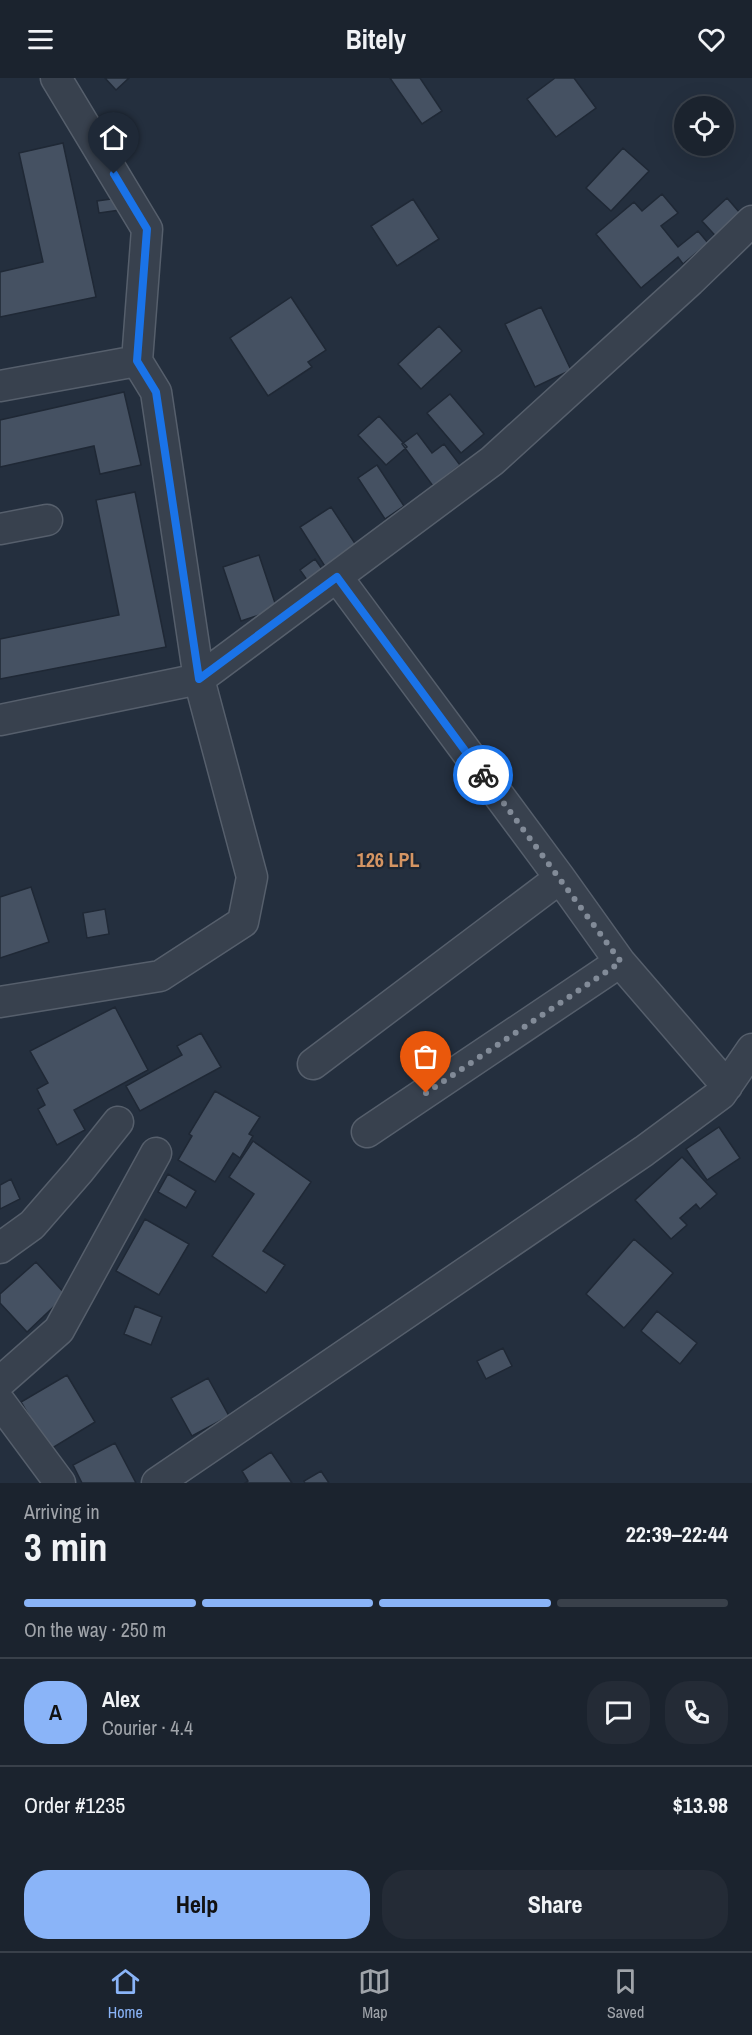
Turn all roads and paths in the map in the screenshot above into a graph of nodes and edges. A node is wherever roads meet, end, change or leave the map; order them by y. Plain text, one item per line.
1 (56, 78) edge
2 (752, 221) edge
3 (137, 361) junction
4 (0, 386) edge
5 (47, 520) dead end
6 (0, 529) edge
7 (337, 577) junction
8 (199, 679) junction
9 (0, 720) edge
10 (560, 878) junction
11 (621, 962) junction
12 (0, 1002) edge
13 (752, 1049) edge
14 (313, 1064) dead end
15 (727, 1086) junction
16 (118, 1122) dead end
17 (367, 1132) dead end
18 (156, 1153) dead end
19 (0, 1248) edge
20 (0, 1382) edge
21 (0, 1402) edge
22 (60, 1483) edge
23 (157, 1483) edge

1 - 3 street
2 - 7 street
3 - 4 street
3 - 8 street
5 - 6 street
7 - 8 street
7 - 10 street
8 - 9 street
8 - 12 street
10 - 11 street
10 - 14 street
11 - 15 street
11 - 17 street
13 - 15 street
15 - 23 street
16 - 19 street
18 - 20 street
21 - 22 street

